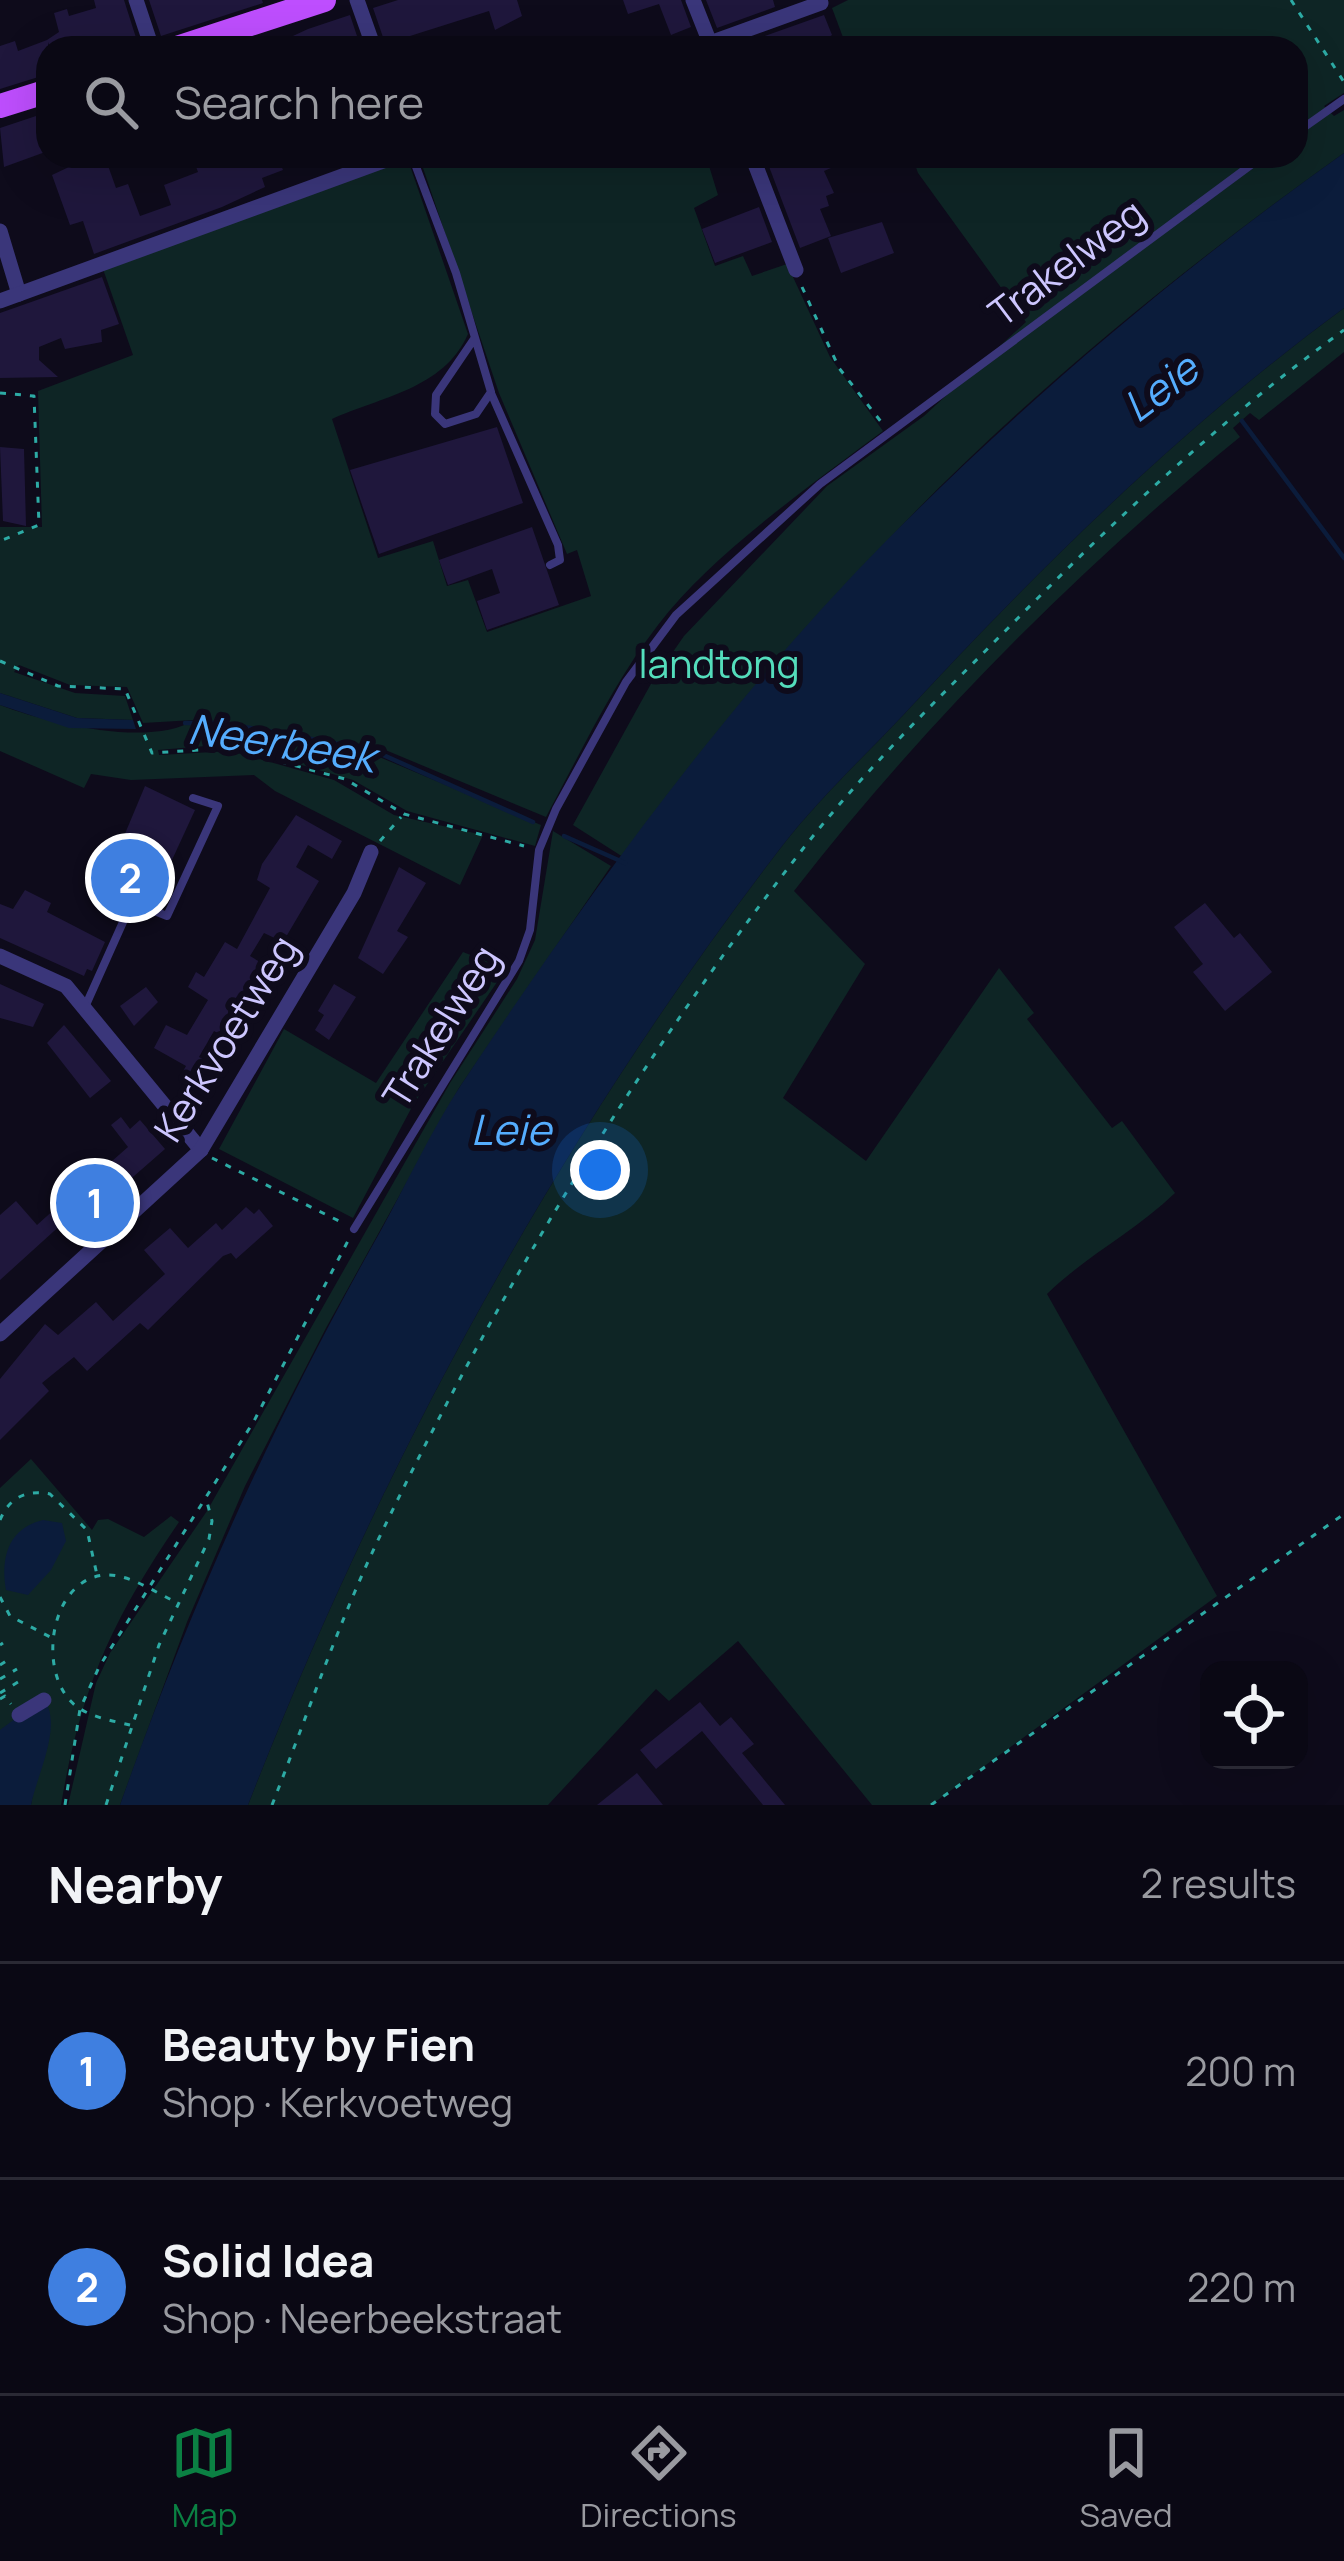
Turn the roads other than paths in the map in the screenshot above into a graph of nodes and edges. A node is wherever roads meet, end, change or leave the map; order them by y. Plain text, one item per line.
1 (136, 0) edge
2 (324, 0) edge
3 (357, 0) edge
4 (693, 0) edge
5 (824, 1) edge
6 (279, 7) edge
7 (148, 36) edge
8 (207, 36) edge
9 (370, 36) edge
10 (703, 36) edge
11 (732, 36) edge
12 (36, 95) edge
13 (1344, 99) edge
14 (0, 106) edge
15 (1308, 124) edge
16 (364, 168) edge
17 (416, 168) edge
18 (757, 168) edge
19 (1247, 168) edge
20 (0, 231) edge
21 (796, 271) road end
22 (20, 294) junction
23 (0, 301) edge
24 (474, 339) junction
25 (491, 392) junction
26 (550, 565) dead end
27 (193, 798) dead end
28 (371, 852) road end
29 (0, 956) edge
30 (85, 1008) junction
31 (201, 1150) junction
32 (354, 1229) road end
33 (0, 1334) edge
34 (44, 1700) dead end
35 (19, 1714) dead end

1 - 7 street
2 - 6 main road
3 - 9 street
4 - 10 street
5 - 11 street
6 - 8 main road
12 - 14 main road
13 - 15 lane
16 - 22 street
17 - 24 lane
18 - 21 street
19 - 32 lane, Trakelweg
20 - 22 street
22 - 23 street
24 - 25 lane
24 - 25 lane
25 - 26 lane
27 - 30 lane
28 - 31 street, Kerkvoetweg
29 - 30 street
30 - 31 street
31 - 33 street, Kerkvoetweg
34 - 35 street

